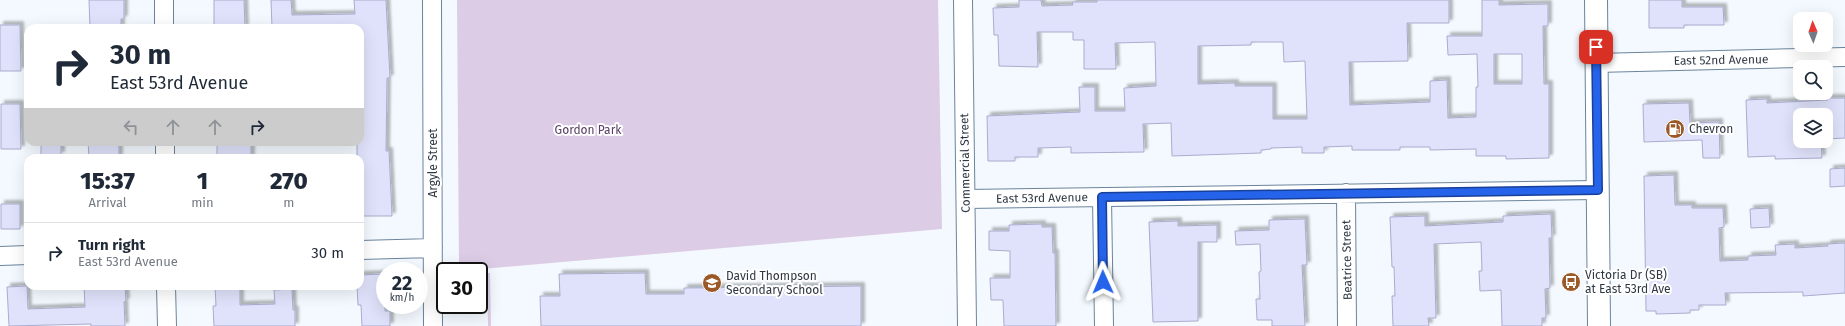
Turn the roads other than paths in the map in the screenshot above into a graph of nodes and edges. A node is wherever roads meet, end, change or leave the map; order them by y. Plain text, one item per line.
1 (164, 0) edge
2 (432, 0) edge
3 (963, 0) edge
4 (1596, 0) edge
5 (164, 24) edge
6 (1845, 57) edge
7 (1596, 63) junction
8 (1598, 190) junction
9 (1346, 193) junction
10 (1102, 197) junction
11 (966, 199) junction
12 (433, 248) junction
13 (364, 250) edge
14 (24, 255) edge
15 (0, 256) edge
16 (166, 290) edge
17 (167, 326) edge
18 (433, 326) edge
19 (967, 326) edge
20 (1104, 326) edge
21 (1347, 326) edge
22 (1599, 326) edge

1 - 5 street
2 - 12 street, Argyle Street
3 - 11 street, Commercial Street
4 - 7 street
6 - 7 street, East 52nd Avenue
7 - 8 street
8 - 9 street, East 53rd Avenue
8 - 22 street
9 - 10 street, East 53rd Avenue
9 - 21 street, Beatrice Street
10 - 11 street, East 53rd Avenue
10 - 20 street
11 - 19 street, Commercial Street
12 - 13 street
12 - 18 street, Argyle Street
14 - 15 street
16 - 17 street

